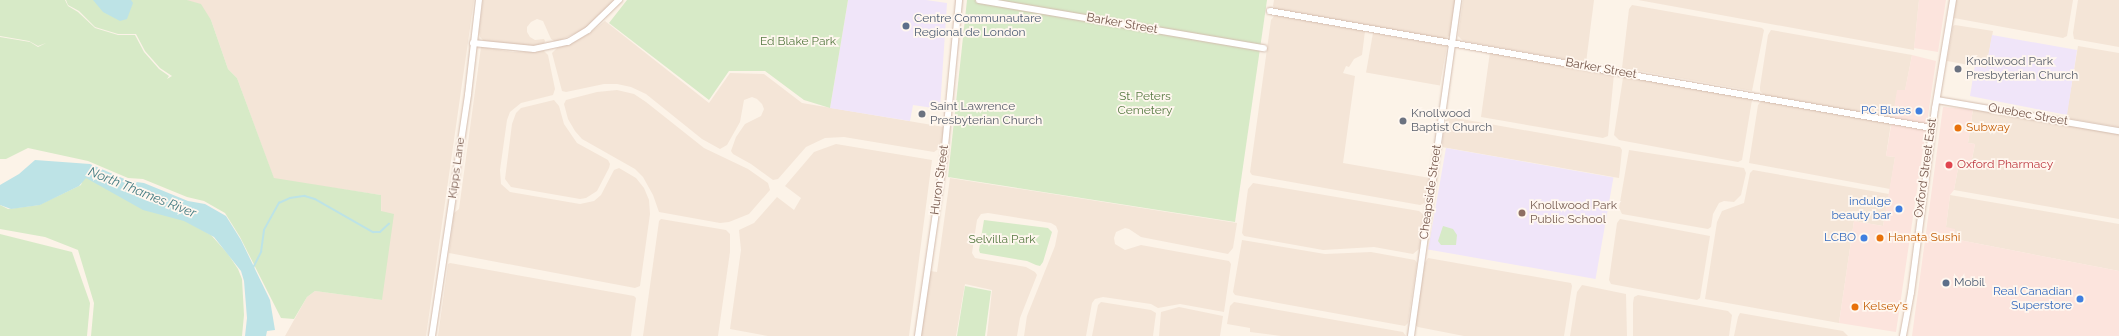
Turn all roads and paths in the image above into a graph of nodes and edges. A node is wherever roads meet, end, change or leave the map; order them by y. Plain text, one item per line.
1 (479, 0) edge
2 (619, 0) edge
3 (959, 0) edge
4 (979, 0) edge
5 (1458, 0) edge
6 (1953, 0) edge
7 (1270, 11) dead end
8 (473, 43) junction
9 (1453, 43) junction
10 (1264, 48) dead end
11 (1937, 100) junction
12 (1932, 128) junction
13 (2119, 131) edge
14 (432, 336) edge
15 (918, 336) edge
16 (1411, 336) edge
17 (1903, 336) edge

1 - 8 street, Kipps Lane
2 - 8 street
3 - 15 street, Huron Street
4 - 10 street, Barker Street
5 - 9 street, Cheapside Street
6 - 11 street, Oxford Street East
7 - 9 street, Barker Street
8 - 14 street, Kipps Lane
9 - 12 street, Barker Street
9 - 16 street, Cheapside Street
11 - 12 street, Oxford Street East
11 - 13 street, Quebec Street
12 - 17 street, Oxford Street East

